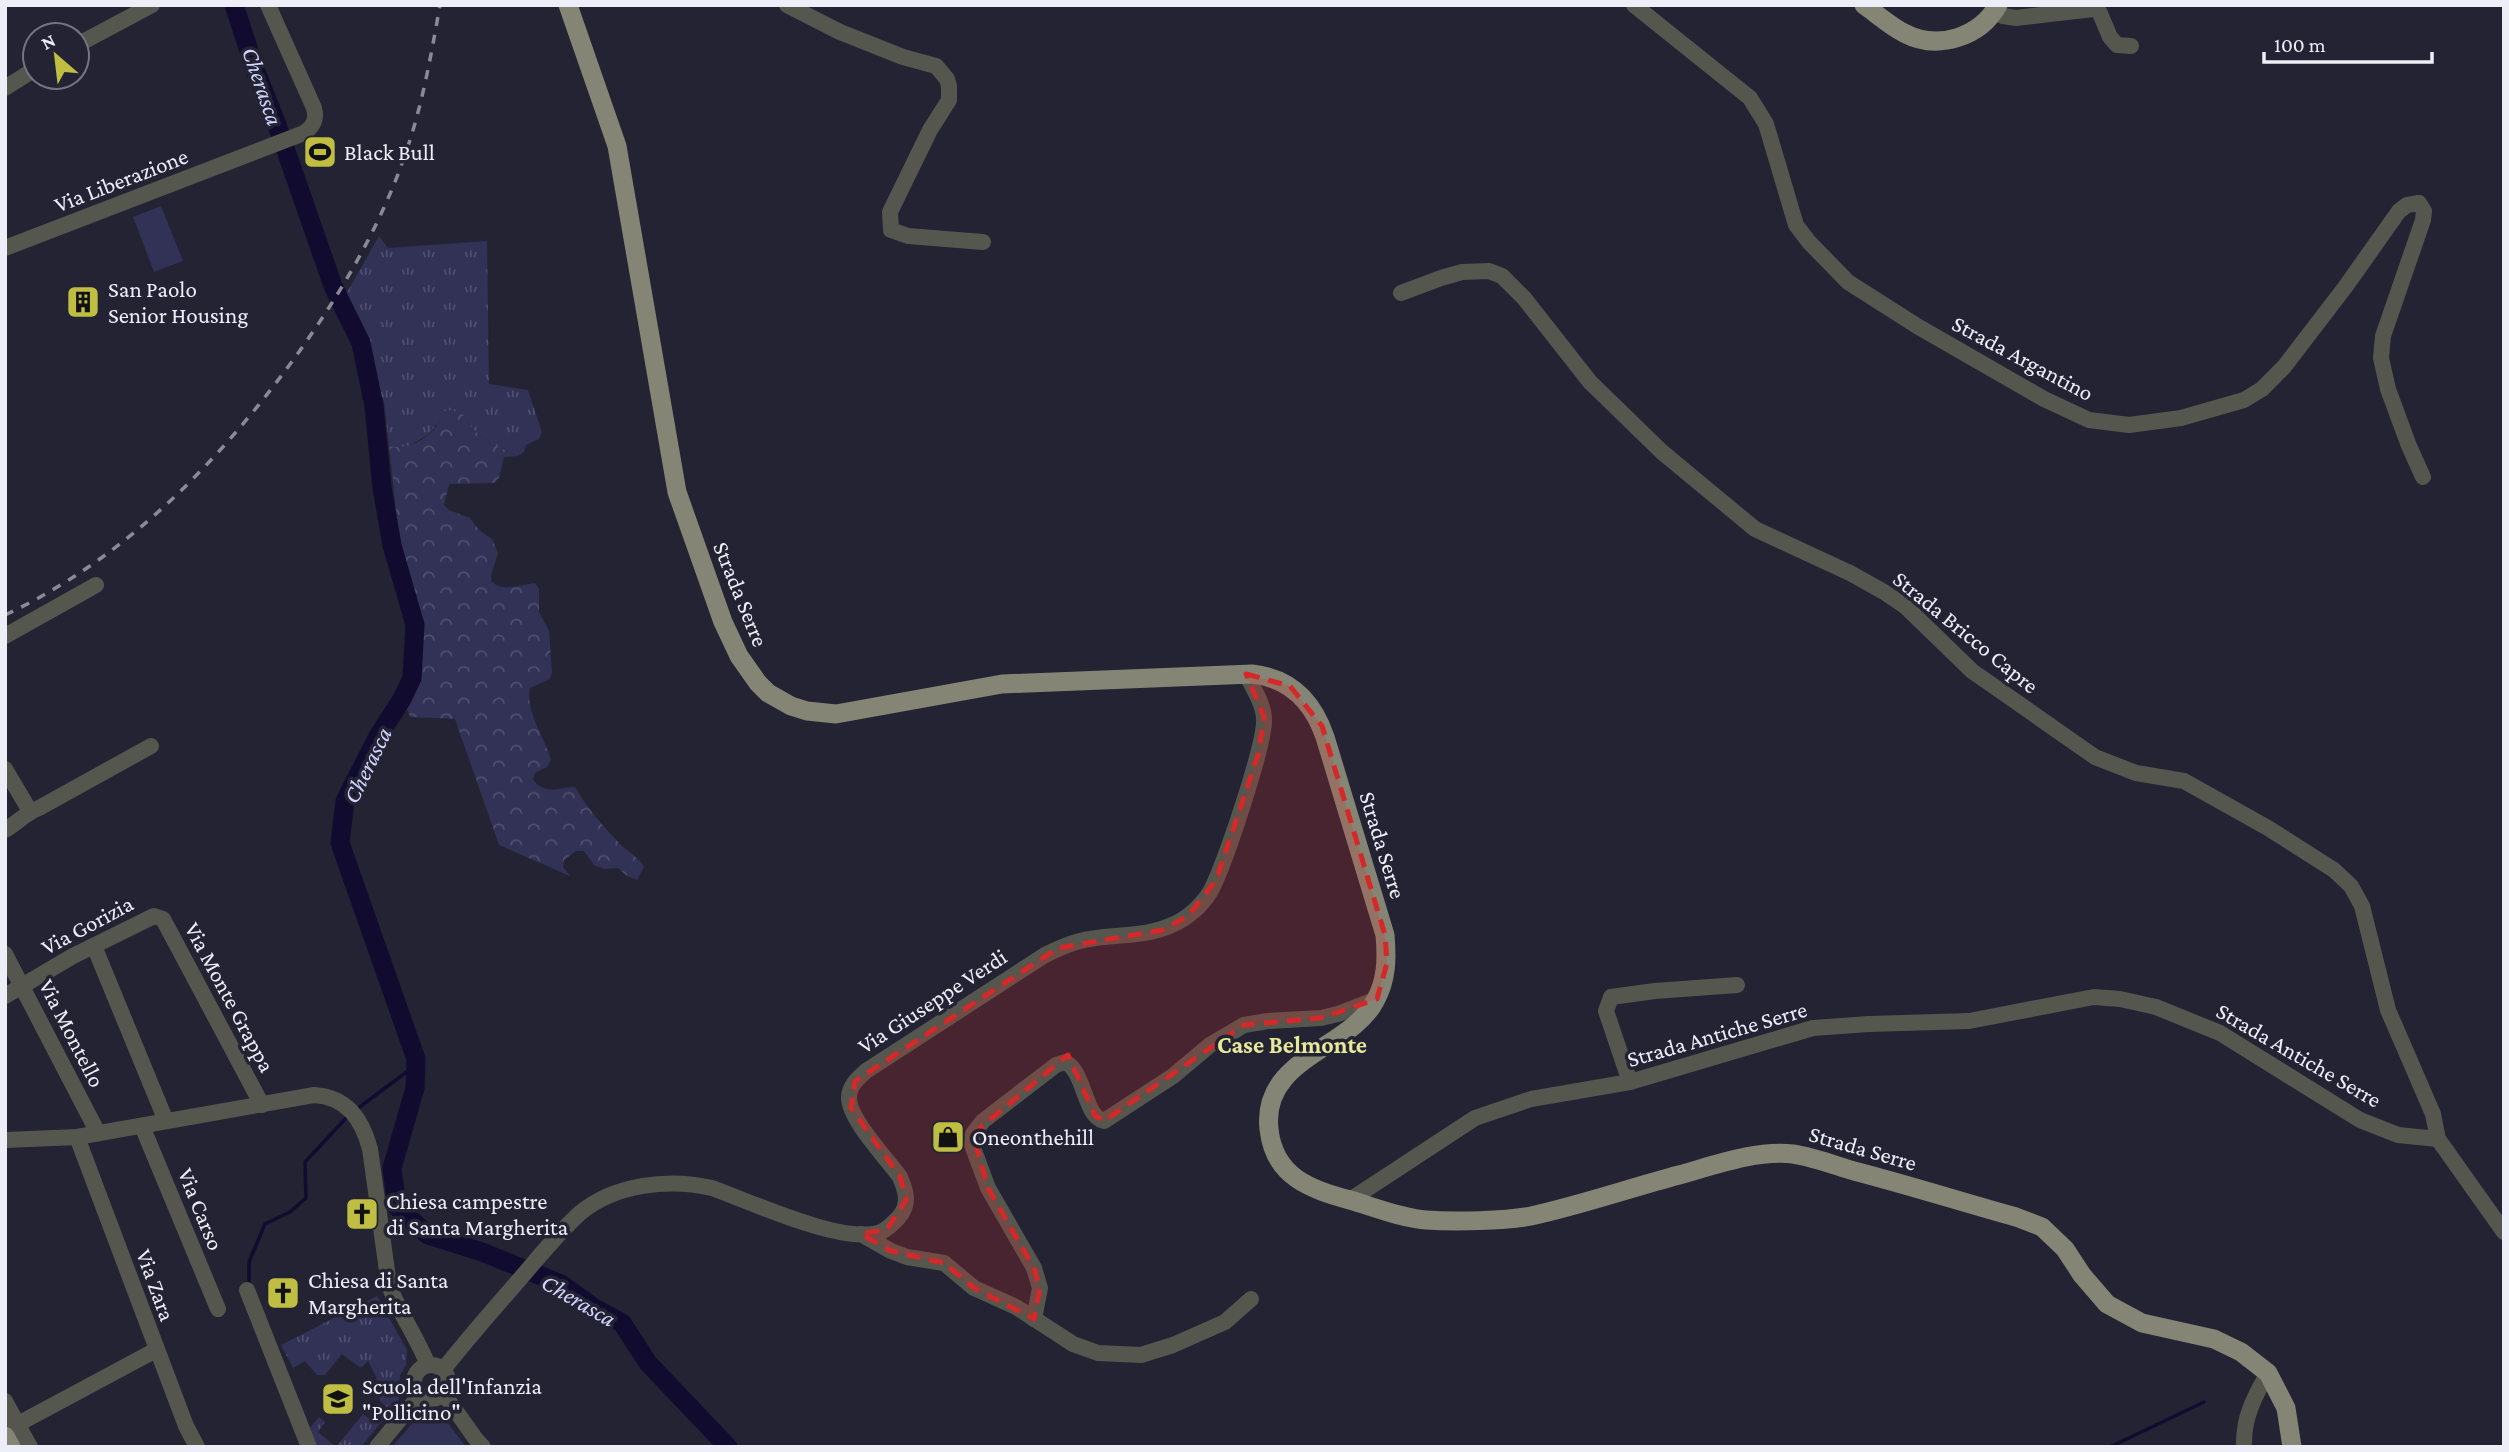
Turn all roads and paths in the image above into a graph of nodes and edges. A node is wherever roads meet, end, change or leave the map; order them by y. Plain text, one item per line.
1 (152, 5) edge
2 (268, 5) edge
3 (568, 5) edge
4 (787, 5) edge
5 (1634, 5) edge
6 (1864, 5) edge
7 (1997, 7) edge
8 (91, 38) edge
9 (2131, 46) dead end
10 (983, 242) dead end
11 (5, 248) edge
12 (1401, 293) dead end
13 (2423, 477) dead end
14 (96, 586) dead end
15 (5, 636) edge
16 (1246, 674) junction
17 (152, 746) dead end
18 (7, 777) edge
19 (30, 811) junction
20 (5, 830) edge
21 (154, 916) joint
22 (94, 946) junction
23 (5, 954) edge
24 (1737, 985) dead end
25 (23, 986) junction
26 (5, 996) edge
27 (1377, 999) junction
28 (1630, 1082) junction
29 (262, 1105) junction
30 (166, 1121) junction
31 (142, 1126) junction
32 (98, 1133) junction
33 (77, 1137) junction
34 (2438, 1139) junction
35 (5, 1140) edge
36 (1350, 1200) junction
37 (2504, 1232) edge
38 (861, 1234) junction
39 (247, 1290) dead end
40 (1251, 1299) dead end
41 (218, 1309) dead end
42 (1034, 1319) junction
43 (156, 1350) junction
44 (435, 1368) junction
45 (2268, 1373) junction
46 (444, 1394) junction
47 (419, 1396) junction
48 (5, 1401) edge
49 (9, 1427) edge
50 (11, 1447) edge
51 (30, 1447) edge
52 (197, 1447) edge
53 (309, 1447) edge
54 (377, 1447) edge
55 (483, 1447) edge
56 (2244, 1447) edge
57 (2292, 1447) edge

1 - 8 street
2 - 11 street, Via Liberazione
3 - 16 main road, Strada Serre
4 - 10 street
5 - 13 street, Strada Argantino
6 - 7 main road
7 - 9 street
12 - 34 street, Strada Bricco Capre
14 - 15 street
16 - 27 main road, Strada Serre
16 - 38 street, Via Giuseppe Verdi
17 - 19 street
18 - 19 street
19 - 20 street
21 - 22 street, Via Gorizia
21 - 29 street, Via Monte Grappa
22 - 25 street, Via Gorizia
22 - 30 street
23 - 25 street, Via Montello
24 - 28 street
25 - 26 street, Via Gorizia
25 - 32 street, Via Montello
27 - 36 main road, Strada Serre
27 - 42 street
28 - 34 street, Strada Antiche Serre
28 - 36 street, Strada Antiche Serre
29 - 30 street
29 - 44 street
30 - 31 street
31 - 32 street
31 - 41 street, Via Carso
32 - 33 street
33 - 35 street
33 - 43 street, Via Zara
34 - 37 street
36 - 45 main road, Strada Serre
38 - 42 street
38 - 44 street, Via Giuseppe Verdi
39 - 53 street
40 - 42 street
43 - 49 street
43 - 52 street, Via Zara
44 - 46 street
44 - 47 street
45 - 56 street
45 - 57 main road, Strada Serre
46 - 47 street
46 - 55 street
47 - 54 street
48 - 49 street
49 - 50 main road
49 - 51 street

